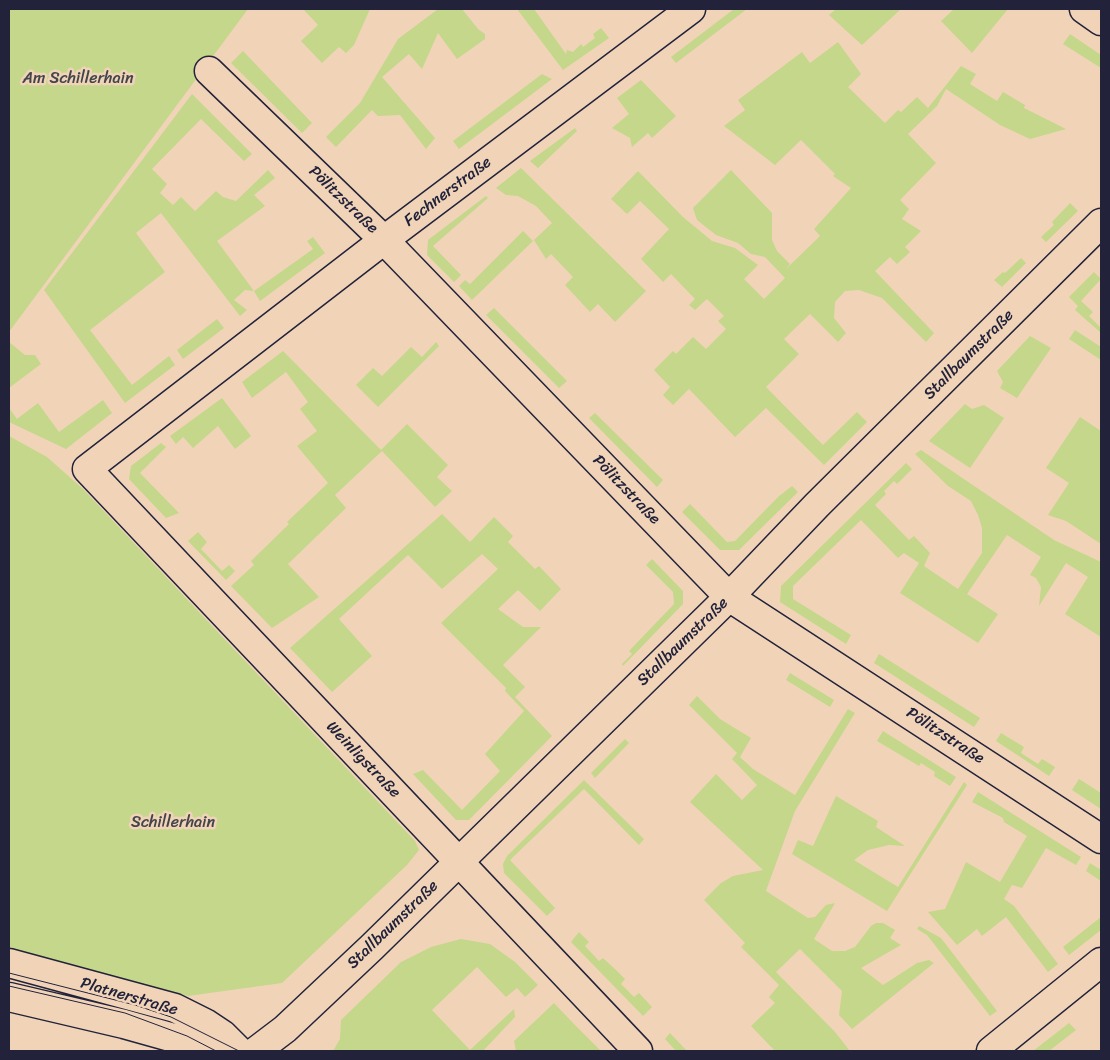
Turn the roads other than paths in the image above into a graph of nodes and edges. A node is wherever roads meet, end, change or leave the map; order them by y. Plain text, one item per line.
1 (691, 9) edge
2 (1084, 9) edge
3 (1101, 20) edge
4 (209, 71) dead end
5 (1101, 223) edge
6 (384, 240) junction
7 (87, 469) joint
8 (729, 597) junction
9 (1101, 838) edge
10 (459, 861) junction
11 (1101, 962) edge
12 (9, 963) edge
13 (9, 997) edge
14 (220, 1051) edge
15 (239, 1051) edge
16 (256, 1051) edge
17 (638, 1051) edge
18 (991, 1051) edge

1 - 6 street, Fechnerstraße
2 - 3 street
4 - 6 street, Pölitzstraße
5 - 8 street, Stallbaumstraße
6 - 7 street, Fechnerstraße
6 - 8 street, Pölitzstraße
7 - 10 street, Weinligstraße
8 - 9 street, Pölitzstraße
8 - 10 street, Stallbaumstraße
10 - 16 street, Stallbaumstraße
10 - 17 street, Weinligstraße
11 - 18 street
12 - 15 street, Platnerstraße
13 - 14 street, Platnerstraße

